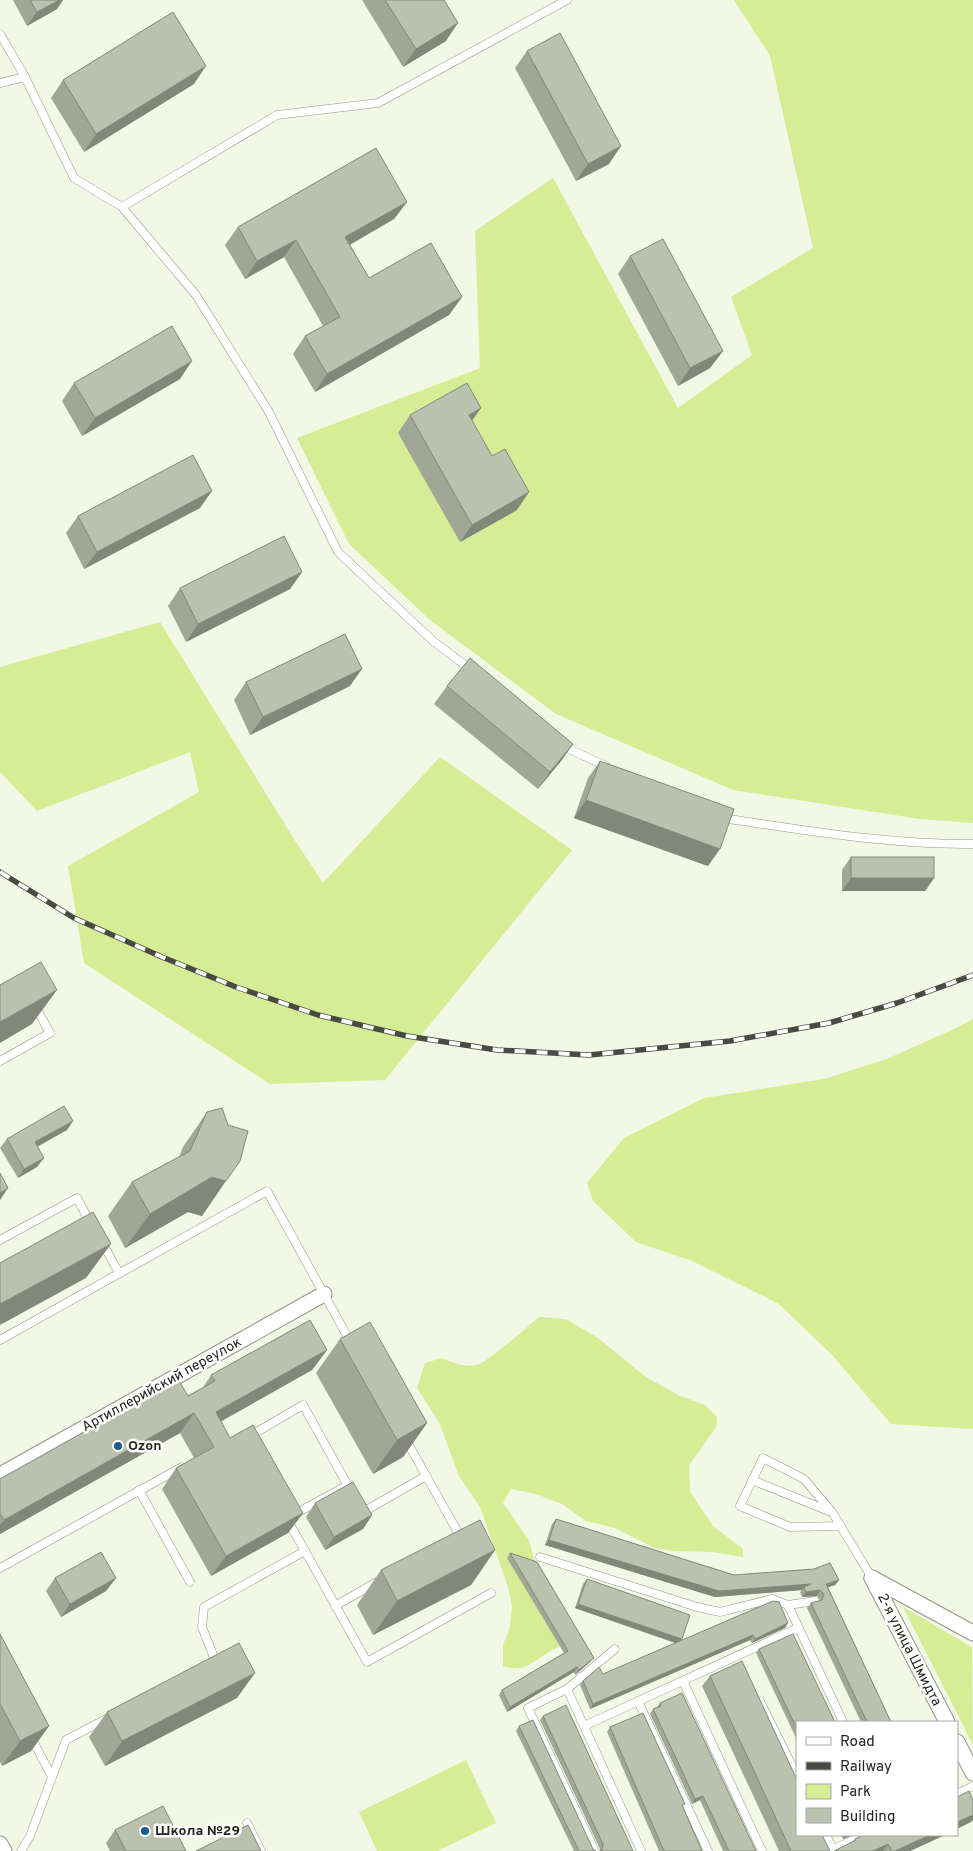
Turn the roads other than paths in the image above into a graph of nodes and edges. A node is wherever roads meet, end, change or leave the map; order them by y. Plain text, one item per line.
1 (567, 0) edge
2 (0, 34) edge
3 (25, 77) junction
4 (0, 83) edge
5 (122, 207) junction
6 (480, 676) edge
7 (556, 737) edge
8 (614, 770) edge
9 (718, 818) edge
10 (973, 844) edge
11 (32, 1001) edge
12 (0, 1061) edge
13 (0, 1240) edge
14 (119, 1273) junction
15 (324, 1294) junction
16 (0, 1340) edge
17 (358, 1354) edge
18 (400, 1430) edge
19 (247, 1448) edge
20 (182, 1467) edge
21 (0, 1475) edge
22 (426, 1476) junction
23 (752, 1480) junction
24 (348, 1485) junction
25 (139, 1490) junction
26 (282, 1511) edge
27 (832, 1512) junction
28 (286, 1519) junction
29 (841, 1526) junction
30 (451, 1541) edge
31 (304, 1551) junction
32 (540, 1557) dead end
33 (0, 1568) edge
34 (385, 1578) edge
35 (872, 1578) junction
36 (190, 1582) dead end
37 (490, 1593) dead end
38 (815, 1601) edge
39 (788, 1605) junction
40 (335, 1606) junction
41 (798, 1628) junction
42 (973, 1633) edge
43 (614, 1649) dead end
44 (737, 1655) junction
45 (742, 1664) edge
46 (206, 1665) edge
47 (683, 1681) junction
48 (567, 1688) junction
49 (754, 1690) edge
50 (638, 1701) junction
51 (118, 1712) edge
52 (843, 1721) edge
53 (946, 1721) edge
54 (584, 1726) junction
55 (29, 1733) edge
56 (958, 1744) edge
57 (973, 1773) edge
58 (796, 1774) edge
59 (52, 1776) junction
60 (973, 1786) edge
61 (958, 1794) edge
62 (247, 1823) edge
63 (826, 1836) edge
64 (863, 1836) edge
65 (0, 1844) edge
66 (831, 1850) edge
67 (4, 1851) edge
68 (21, 1851) edge
69 (261, 1851) edge
70 (594, 1851) edge
71 (641, 1851) edge
72 (708, 1851) edge
73 (762, 1851) edge

1 - 5 lane
2 - 3 lane
3 - 4 lane
3 - 5 lane
5 - 6 lane
7 - 8 lane
9 - 10 lane
11 - 12 lane
13 - 14 lane
14 - 15 lane
14 - 16 lane
15 - 17 lane
15 - 21 street, Артиллерийский переулок
18 - 22 lane
19 - 24 lane
20 - 25 lane
22 - 24 lane
22 - 30 lane
23 - 27 lane
23 - 27 lane, 2-я улица Шмидта
23 - 29 lane, 2-я улица Шмидта
24 - 28 lane
25 - 33 lane
25 - 36 lane
26 - 28 lane
27 - 29 lane, 2-я улица Шмидта
28 - 31 lane
29 - 35 lane, 2-я улица Шмидта
31 - 40 lane
31 - 46 lane
32 - 39 lane
34 - 40 lane
35 - 42 street, 2-я улица Шмидта
35 - 53 street, 2-я улица Шмидта
37 - 40 lane
38 - 39 lane
39 - 41 lane
41 - 44 lane
41 - 52 lane
43 - 48 lane
44 - 45 lane
44 - 47 lane
47 - 50 lane
47 - 73 lane
48 - 54 lane
48 - 70 lane
49 - 58 lane
50 - 54 lane
50 - 72 lane
51 - 59 lane
54 - 71 lane
55 - 59 lane
56 - 57 street
59 - 68 lane
60 - 61 lane
62 - 69 lane
63 - 66 lane
64 - 66 lane
65 - 67 street

